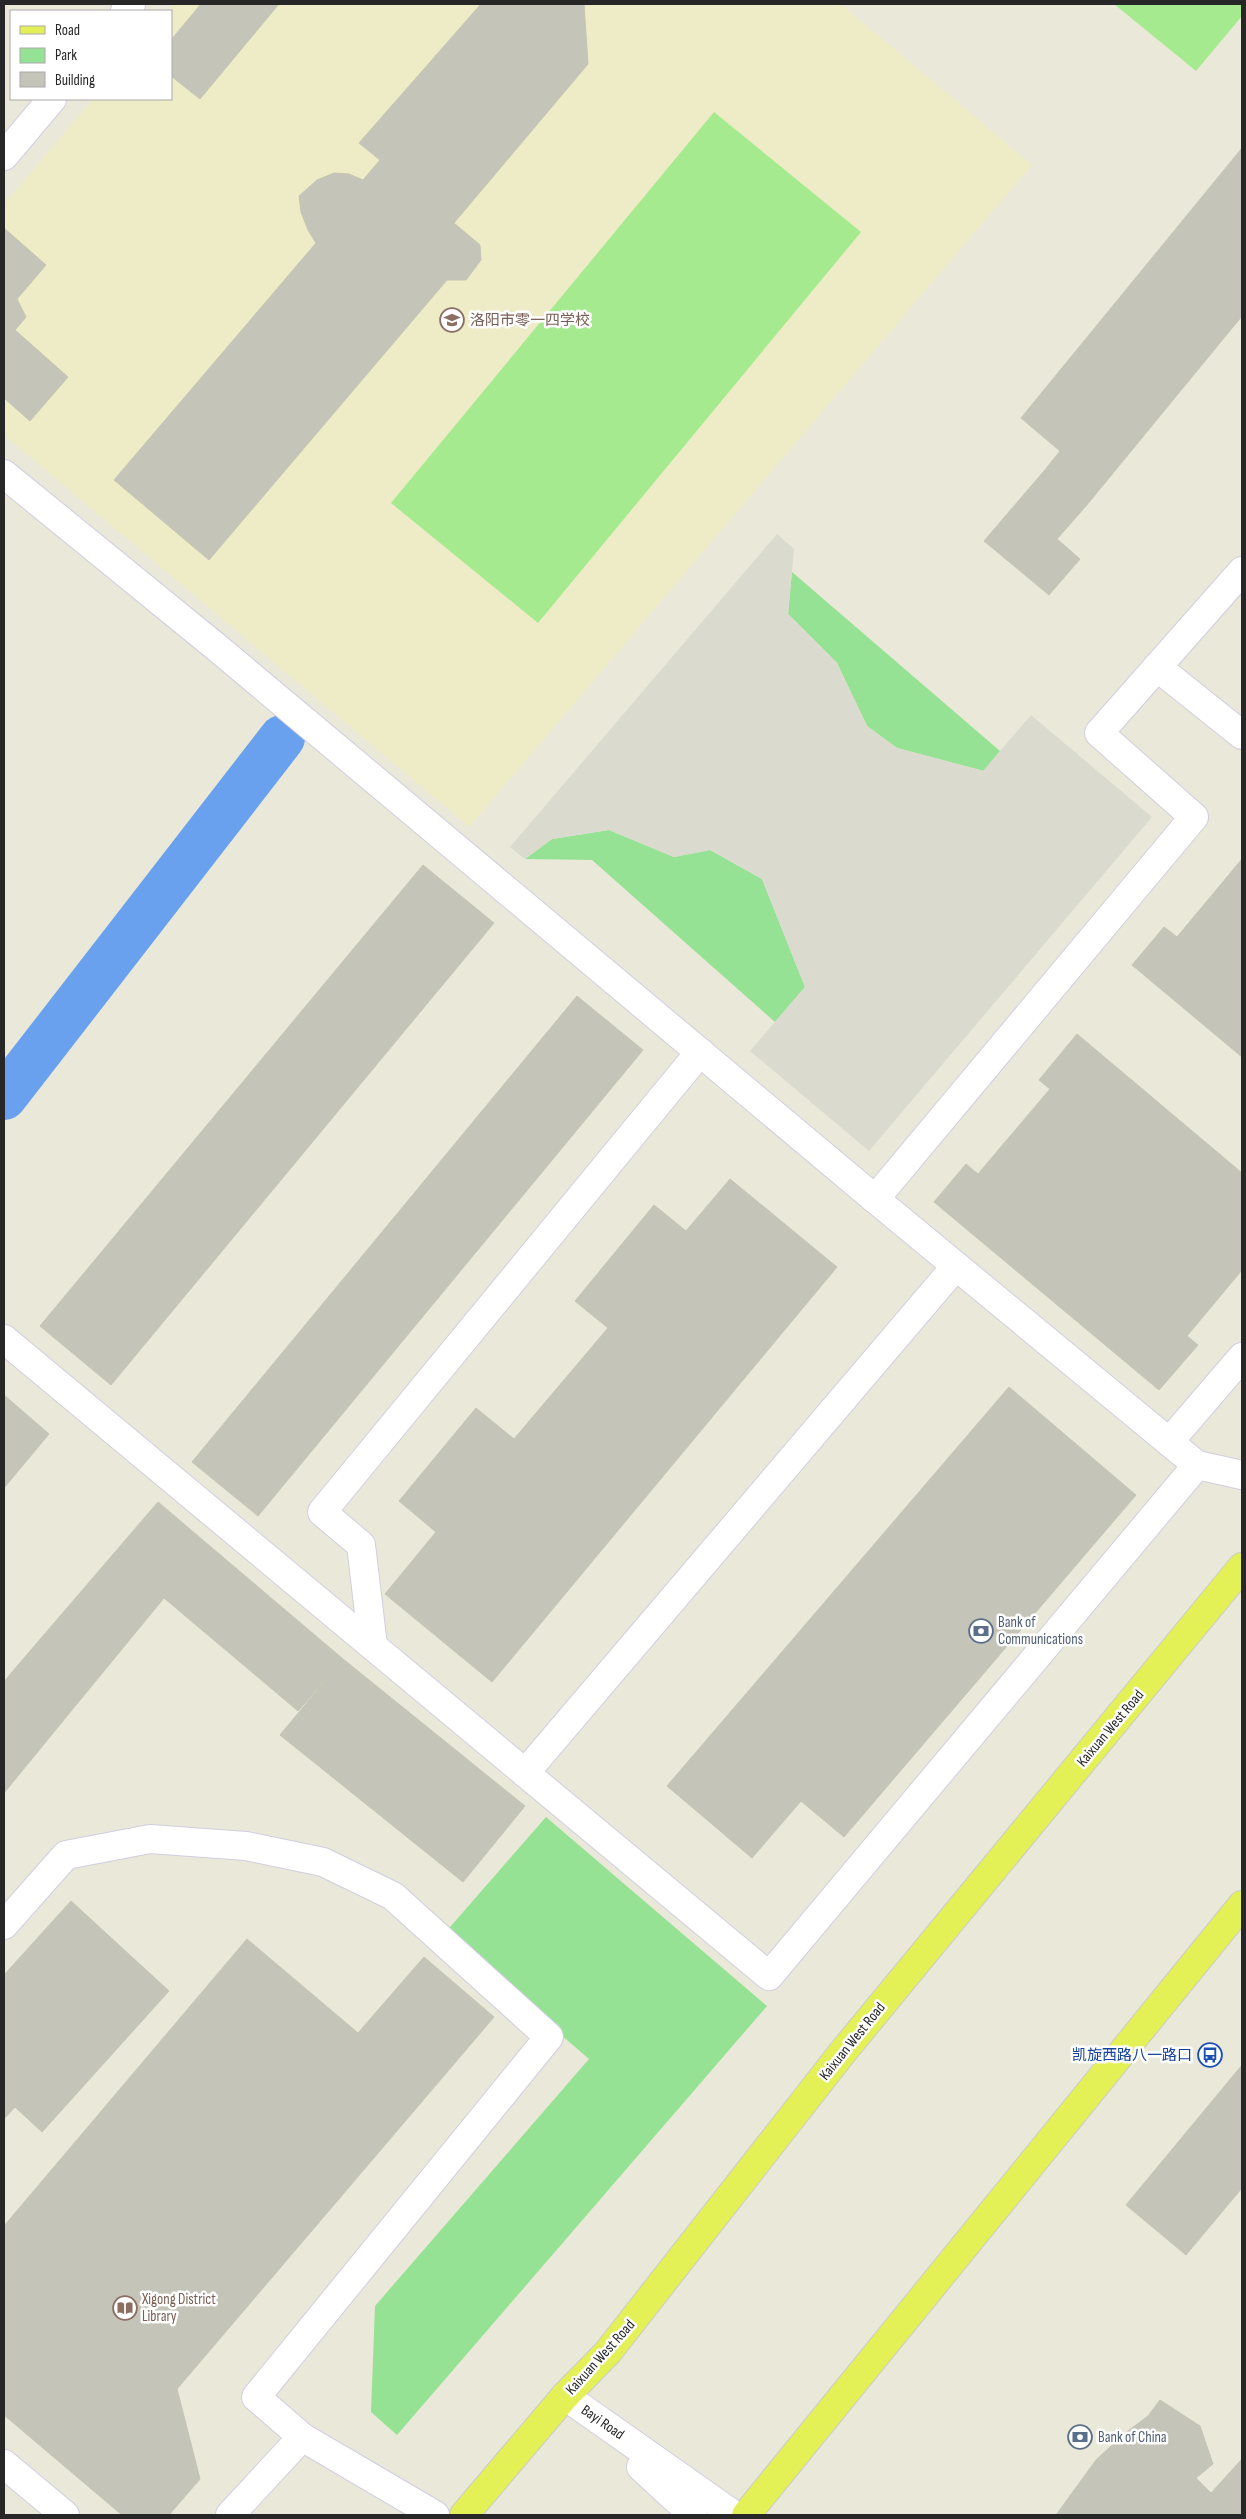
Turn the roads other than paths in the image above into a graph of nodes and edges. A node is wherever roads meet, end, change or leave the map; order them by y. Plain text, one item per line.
1 (51, 100) edge
2 (4, 156) edge
3 (4, 474) edge
4 (1242, 571) edge
5 (1157, 667) junction
6 (1242, 735) edge
7 (700, 1052) junction
8 (874, 1199) junction
9 (956, 1266) junction
10 (4, 1339) edge
11 (1242, 1357) edge
12 (1169, 1442) junction
13 (1197, 1465) junction
14 (1242, 1475) edge
15 (1242, 1567) edge
16 (373, 1646) junction
17 (525, 1773) junction
18 (1242, 1905) edge
19 (4, 1925) edge
20 (566, 2396) junction
21 (302, 2437) junction
22 (4, 2464) edge
23 (65, 2515) edge
24 (230, 2515) edge
25 (434, 2515) edge
26 (464, 2515) edge
27 (693, 2515) edge
28 (734, 2515) edge
29 (746, 2515) edge

1 - 2 street
3 - 7 street
4 - 5 street
5 - 6 street
5 - 8 street
7 - 8 street
7 - 16 street
8 - 9 street
9 - 12 street
9 - 17 street
10 - 16 street
11 - 12 street
12 - 13 street
13 - 14 street
13 - 17 street
15 - 20 main road, Kaixuan West Road
16 - 17 street
18 - 29 main road
19 - 21 street
20 - 26 main road, Kaixuan West Road
20 - 27 street, Bayi Road
20 - 28 street, Bayi Road
21 - 24 street
21 - 25 street
22 - 23 street

